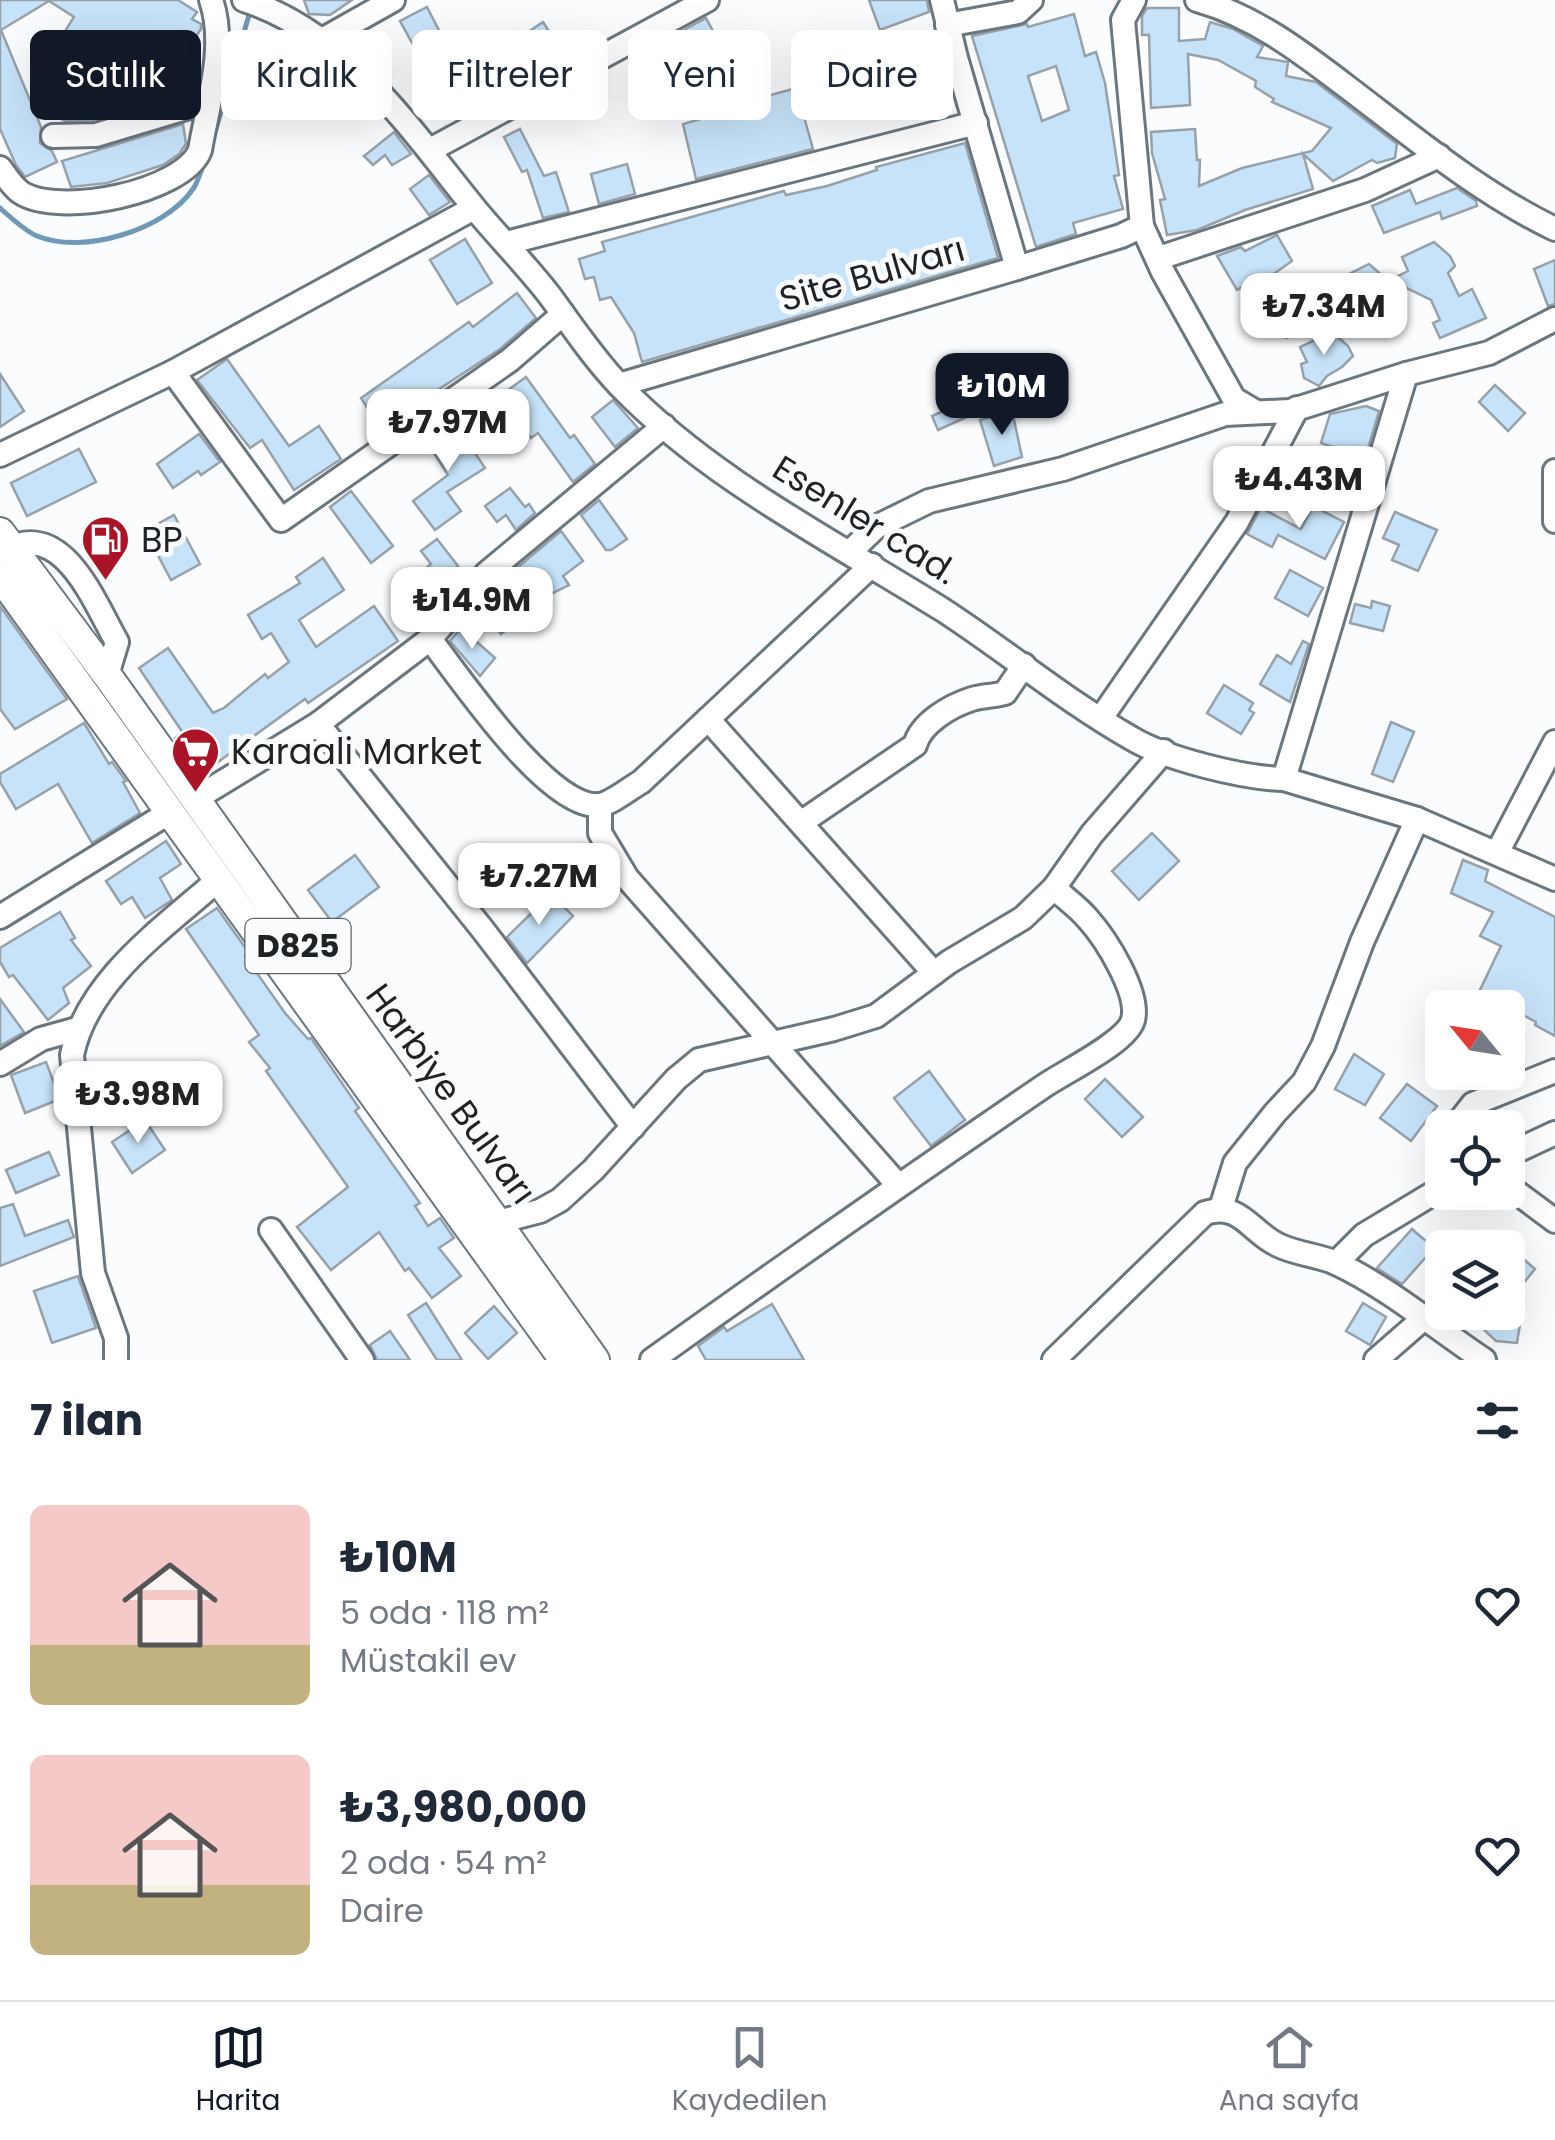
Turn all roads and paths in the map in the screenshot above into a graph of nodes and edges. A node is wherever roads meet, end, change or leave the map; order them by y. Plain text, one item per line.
1 (212, 0) edge
2 (244, 0) edge
3 (392, 0) edge
4 (707, 0) edge
5 (942, 0) edge
6 (1031, 0) edge
7 (1134, 0) edge
8 (1196, 0) edge
9 (947, 25) junction
10 (307, 30) edge
11 (340, 30) edge
12 (208, 101) junction
13 (392, 106) edge
14 (976, 123) junction
15 (53, 136) dead end
16 (430, 150) junction
17 (1439, 156) junction
18 (0, 168) edge
19 (474, 208) junction
20 (1142, 226) junction
21 (1555, 229) edge
22 (506, 244) junction
23 (1159, 258) junction
24 (1018, 268) junction
25 (563, 314) junction
26 (1555, 319) edge
27 (173, 372) junction
28 (1406, 374) junction
29 (619, 385) junction
30 (1297, 408) junction
31 (1256, 412) junction
32 (664, 426) junction
33 (0, 455) edge
34 (1555, 471) edge
35 (1555, 520) edge
36 (4, 545) edge
37 (850, 552) junction
38 (872, 566) junction
39 (0, 576) edge
40 (430, 639) junction
41 (1024, 665) junction
42 (107, 675) junction
43 (1101, 718) junction
44 (708, 719) junction
45 (318, 724) junction
46 (1555, 742) edge
47 (1164, 751) junction
48 (1284, 778) junction
49 (196, 799) junction
50 (600, 805) junction
51 (170, 812) junction
52 (1417, 819) junction
53 (802, 822) junction
54 (1498, 853) junction
55 (219, 879) junction
56 (1555, 879) edge
57 (1054, 888) junction
58 (0, 918) edge
59 (934, 972) junction
60 (77, 1028) junction
61 (771, 1043) junction
62 (0, 1064) edge
63 (1555, 1071) edge
64 (1468, 1110) edge
65 (633, 1128) junction
66 (1555, 1132) edge
67 (1525, 1147) edge
68 (898, 1185) junction
69 (1425, 1198) edge
70 (1525, 1199) edge
71 (1221, 1208) junction
72 (498, 1222) junction
73 (1555, 1222) edge
74 (272, 1230) dead end
75 (1336, 1263) junction
76 (1423, 1319) junction
77 (116, 1360) edge
78 (362, 1360) edge
79 (564, 1360) edge
80 (595, 1360) edge
81 (652, 1360) edge
82 (1054, 1360) edge
83 (1376, 1360) edge
84 (1484, 1360) edge

1 - 12 street
2 - 10 street, Esenler cad.
3 - 11 street
4 - 16 street
5 - 9 street
6 - 9 street
7 - 20 street
8 - 17 street
9 - 14 street
12 - 15 street
12 - 18 street
13 - 16 street, Esenler cad.
14 - 22 street
14 - 24 street
16 - 19 street, Esenler cad.
17 - 21 street
17 - 23 street
19 - 22 street, Esenler cad.
19 - 27 street
20 - 23 street
20 - 24 street, Site Bulvarı
22 - 25 street, Esenler cad.
23 - 31 street
24 - 29 street, Site Bulvarı
25 - 27 street
25 - 29 street, Esenler cad.
26 - 28 street
27 - 33 street
28 - 30 street
28 - 48 street
29 - 32 street, Esenler cad.
30 - 31 street
30 - 43 street
31 - 37 street
32 - 37 street, Esenler cad.
32 - 40 street
34 - 35 street
36 - 42 main road, Harbiye Bulvarı / D825
36 - 42 street
37 - 38 street, Esenler cad.
38 - 41 street, Esenler cad.
38 - 44 street
39 - 51 main road, Harbiye Bulvarı / D825
40 - 45 street
40 - 50 street
41 - 43 street, Esenler cad.
41 - 53 street
42 - 49 main road, Harbiye Bulvarı / D825
43 - 47 street, Esenler cad.
44 - 50 street
44 - 53 street
45 - 49 street
45 - 65 street
46 - 54 street
47 - 48 street, Esenler cad.
47 - 57 street
48 - 52 street, Esenler cad.
49 - 72 main road, Harbiye Bulvarı / D825
50 - 61 street
51 - 55 main road, Harbiye Bulvarı / D825
51 - 58 street
52 - 54 street, Esenler cad.
52 - 71 street
53 - 59 street
54 - 56 street, Esenler cad.
55 - 60 street
55 - 79 main road, Harbiye Bulvarı / D825
57 - 59 street
57 - 68 street
59 - 61 street
60 - 62 street
60 - 77 street
61 - 65 street
61 - 68 street
63 - 64 street
65 - 72 street
66 - 67 street
68 - 81 street
69 - 75 street
70 - 73 street
71 - 75 street
71 - 82 street
72 - 80 main road, Harbiye Bulvarı / D825
74 - 78 street
75 - 76 street
76 - 83 street
76 - 84 street

